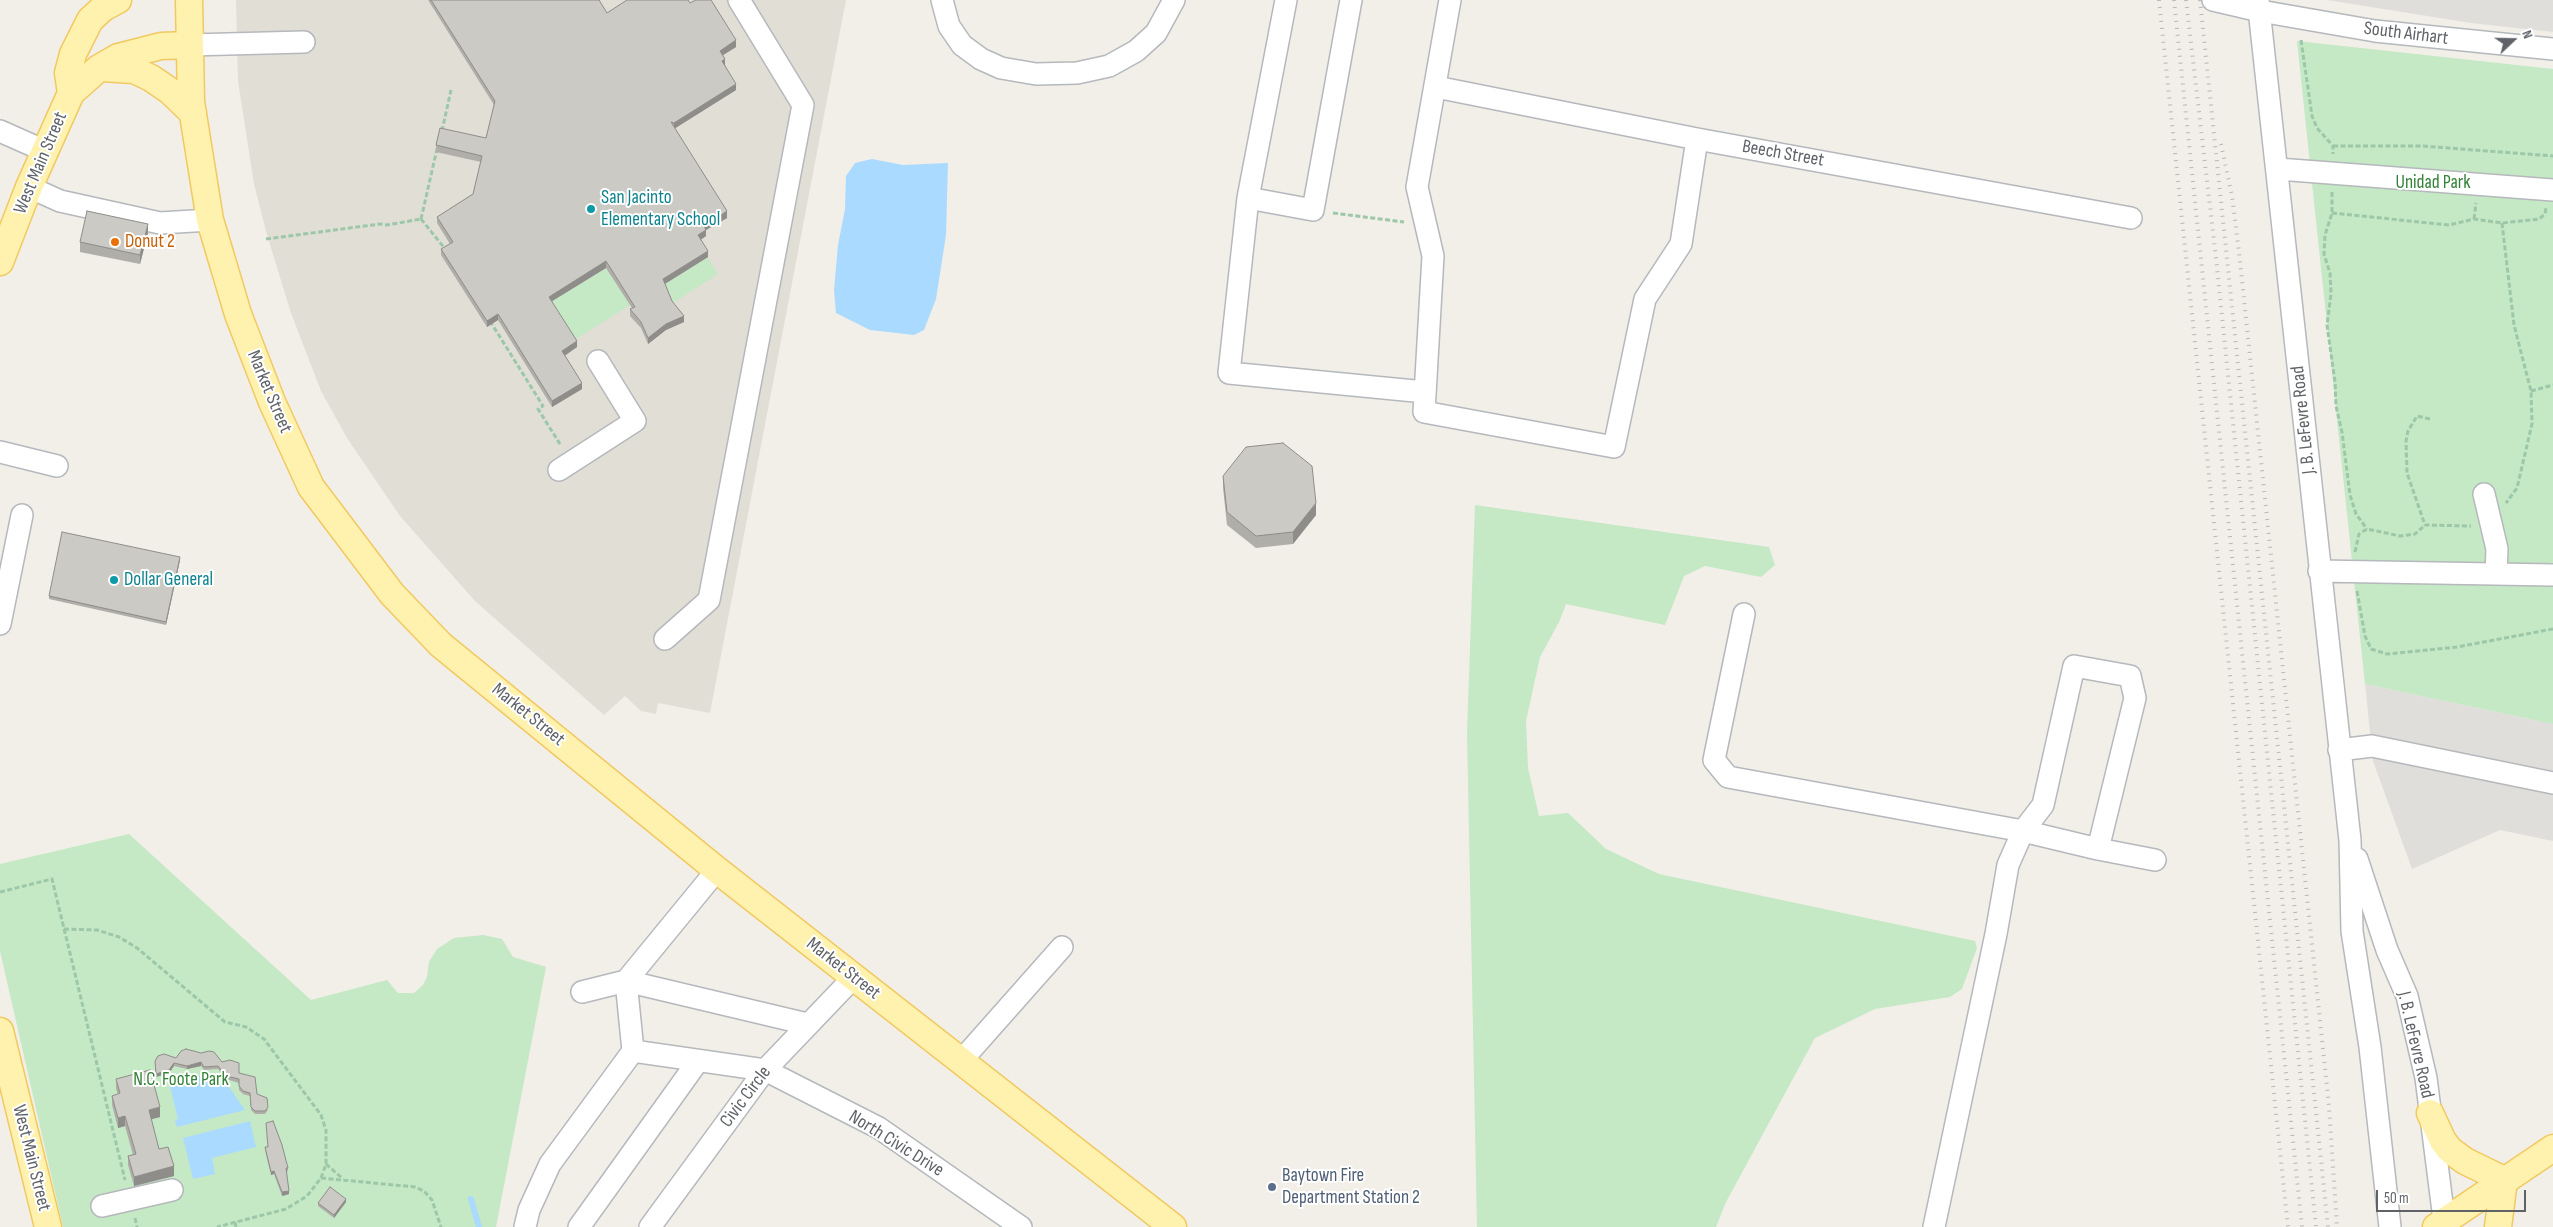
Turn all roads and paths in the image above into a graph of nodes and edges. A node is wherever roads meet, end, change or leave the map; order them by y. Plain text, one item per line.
1 (118, 0) edge
2 (739, 0) edge
3 (942, 0) edge
4 (1174, 0) edge
5 (1286, 0) edge
6 (1350, 0) edge
7 (1450, 0) edge
8 (2213, 0) edge
9 (186, 1) edge
10 (2259, 6) edge
11 (94, 10) edge
12 (2301, 40) dead end
13 (304, 42) dead end
14 (190, 45) junction
15 (2553, 49) edge
16 (99, 68) junction
17 (1436, 87) junction
18 (451, 90) dead end
19 (72, 93) junction
20 (193, 113) junction
21 (0, 131) edge
22 (441, 133) edge
23 (1697, 139) junction
24 (439, 142) edge
25 (2333, 146) junction
26 (45, 151) junction
27 (2553, 156) edge
28 (2278, 169) junction
29 (2332, 174) junction
30 (30, 187) junction
31 (2551, 190) edge
32 (1248, 198) junction
33 (1313, 210) junction
34 (2332, 213) junction
35 (2131, 218) dead end
36 (421, 219) junction
37 (210, 220) junction
38 (2502, 223) junction
39 (1426, 225) junction
40 (266, 239) dead end
41 (451, 258) edge
42 (0, 262) edge
43 (487, 316) edge
44 (598, 361) dead end
45 (2553, 385) edge
46 (2531, 391) junction
47 (1425, 392) junction
48 (2430, 419) dead end
49 (560, 444) dead end
50 (0, 452) edge
51 (56, 466) dead end
52 (559, 470) dead end
53 (2484, 494) dead end
54 (22, 515) dead end
55 (2490, 519) junction
56 (2425, 525) junction
57 (2367, 529) junction
58 (2319, 571) junction
59 (2355, 572) junction
60 (2496, 574) junction
61 (2553, 575) edge
62 (1744, 614) dead end
63 (0, 624) edge
64 (2553, 629) edge
65 (665, 639) dead end
66 (2339, 750) junction
67 (2553, 783) edge
68 (2023, 831) junction
69 (2350, 840) junction
70 (2098, 849) junction
71 (2155, 860) dead end
72 (717, 870) junction
73 (0, 892) edge
74 (64, 929) junction
75 (1062, 947) dead end
76 (854, 977) junction
77 (626, 980) junction
78 (582, 992) dead end
79 (807, 1024) junction
80 (0, 1031) edge
81 (633, 1051) junction
82 (698, 1061) junction
83 (961, 1061) junction
84 (765, 1070) junction
85 (2430, 1113) junction
86 (2553, 1148) edge
87 (326, 1164) junction
88 (321, 1178) junction
89 (343, 1179) junction
90 (2504, 1180) junction
91 (172, 1190) dead end
92 (130, 1200) junction
93 (102, 1206) dead end
94 (235, 1222) junction
95 (2442, 1225) edge
96 (48, 1227) edge
97 (137, 1227) edge
98 (217, 1227) edge
99 (236, 1227) edge
100 (441, 1227) edge
101 (525, 1227) edge
102 (579, 1227) edge
103 (650, 1227) edge
104 (1021, 1227) edge
105 (1174, 1227) edge
106 (1934, 1227) edge
107 (2390, 1227) edge
108 (2498, 1227) edge

1 - 11 main road, West Main Street
2 - 65 street
3 - 4 street
5 - 32 street
6 - 33 street
7 - 17 street
8 - 10 street, South Airhart
9 - 14 main road, Market Street
10 - 15 street, South Airhart
10 - 28 street, J. B. LeFevre Road
11 - 19 main road, West Main Street
12 - 25 path
13 - 14 street
14 - 16 main road, West Main Street
14 - 20 main road, Market Street
16 - 19 main road, West Main Street
16 - 20 main road
17 - 23 street, Beech Street
17 - 39 street
18 - 22 path
19 - 26 main road, West Main Street
20 - 37 main road, Market Street
21 - 26 street
23 - 35 street, Beech Street
23 - 47 street
24 - 36 path
25 - 27 path
25 - 29 path
26 - 30 main road, West Main Street
28 - 29 street
28 - 58 street, J. B. LeFevre Road
29 - 31 street
29 - 34 path
30 - 37 street
30 - 42 main road, West Main Street
31 - 38 path
32 - 33 street
32 - 47 street
33 - 39 path
34 - 38 path
34 - 57 path
36 - 40 path
36 - 41 path
37 - 72 main road, Market Street
38 - 46 path
39 - 47 street
43 - 49 path
44 - 52 street
45 - 46 path
46 - 55 path
48 - 56 path
50 - 51 street
53 - 55 street
54 - 63 street
55 - 56 path
55 - 60 street
56 - 57 path
57 - 59 path
58 - 59 street
58 - 66 street, J. B. LeFevre Road
59 - 60 street
59 - 64 path
60 - 61 street
62 - 68 street
66 - 67 street
66 - 69 street, J. B. LeFevre Road
68 - 70 street
68 - 70 street
68 - 106 street
69 - 85 street, J. B. LeFevre Road
69 - 107 street, J. B. LeFevre Road
70 - 71 street
72 - 76 main road, Market Street
72 - 77 street
73 - 74 path
74 - 87 path
74 - 92 path
75 - 83 street
76 - 79 street, Civic Circle
76 - 83 main road, Market Street
77 - 78 street
77 - 79 street
77 - 81 street
79 - 84 street, Civic Circle
80 - 96 main road, West Main Street
81 - 82 street, North Civic Drive
81 - 101 street
82 - 84 street, North Civic Drive
82 - 102 street
83 - 105 main road, Market Street
84 - 103 street, Civic Circle
84 - 104 street, North Civic Drive
85 - 90 main road
85 - 95 street, J. B. LeFevre Road
86 - 90 main road
87 - 88 path
87 - 89 path
88 - 89 path
88 - 94 path
89 - 100 path
90 - 95 main road
90 - 108 main road
91 - 92 street
92 - 93 street
92 - 97 path
94 - 98 path
94 - 99 path

